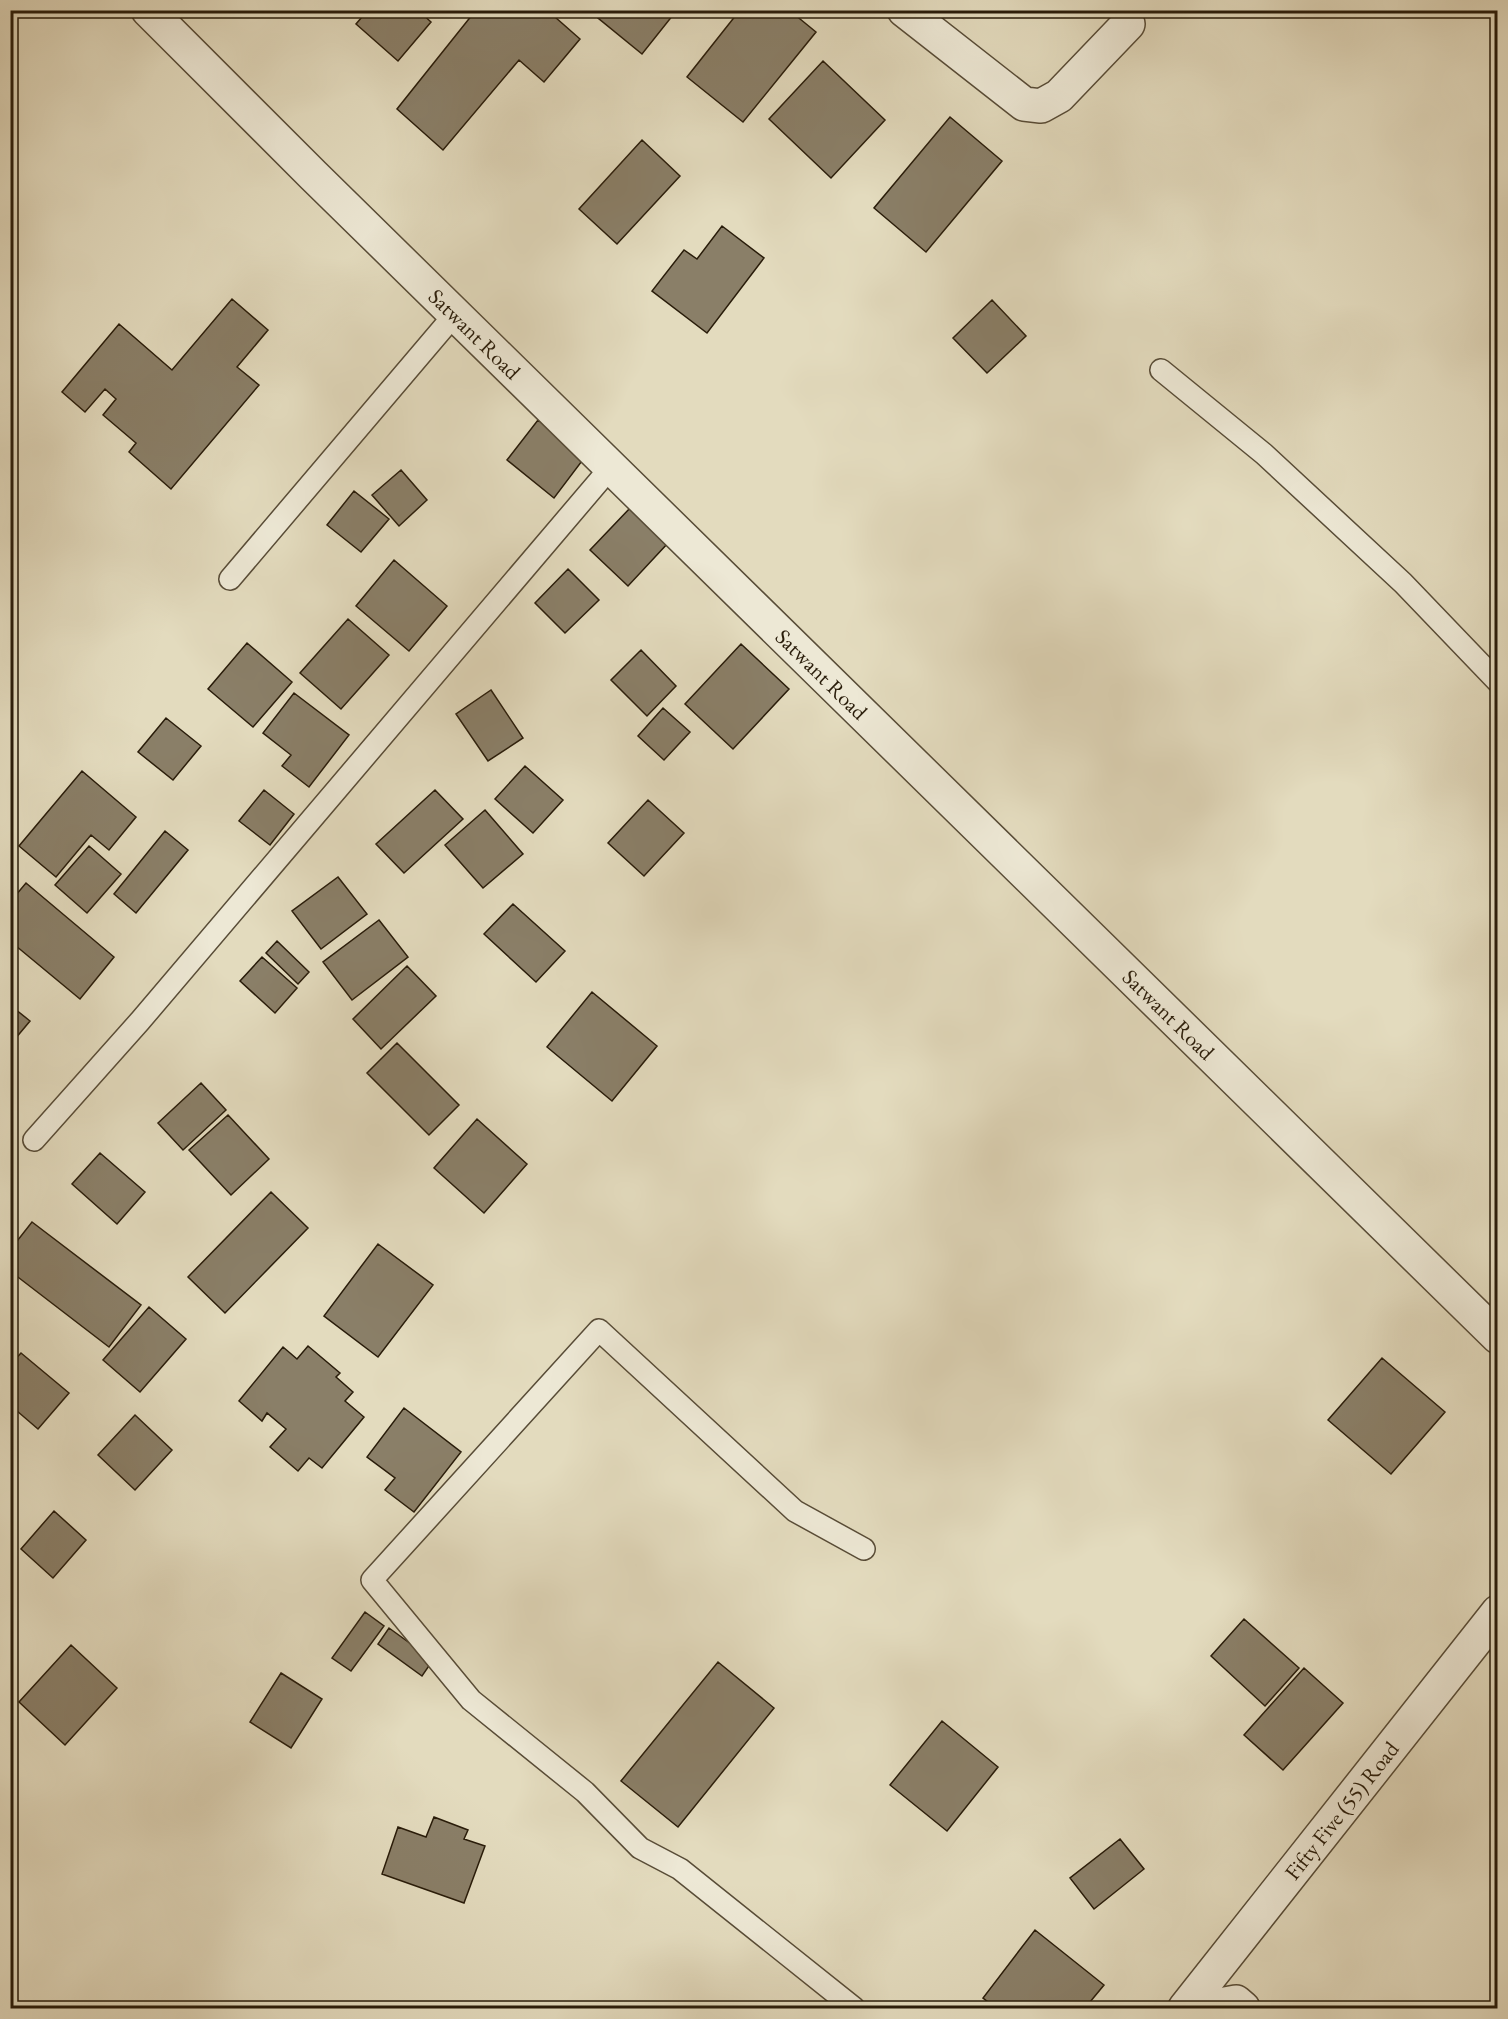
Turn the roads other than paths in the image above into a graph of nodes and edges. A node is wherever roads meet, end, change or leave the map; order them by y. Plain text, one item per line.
1 (148, 10) edge
2 (904, 10) edge
3 (1128, 24) dead end
4 (455, 314) junction
5 (1161, 370) dead end
6 (611, 466) junction
7 (230, 579) dead end
8 (1497, 682) edge
9 (34, 1140) dead end
10 (1497, 1337) edge
11 (864, 1549) dead end
12 (1497, 1612) edge
13 (854, 2008) edge
14 (1185, 2008) edge
15 (1210, 2008) edge
16 (1243, 2008) edge

1 - 4 street, Satwant Road
2 - 3 street
4 - 6 street, Satwant Road
4 - 7 lane
5 - 8 lane
6 - 9 lane
6 - 10 street, Satwant Road
11 - 13 lane
12 - 14 street, Fifty Five (55) Road
15 - 16 street

